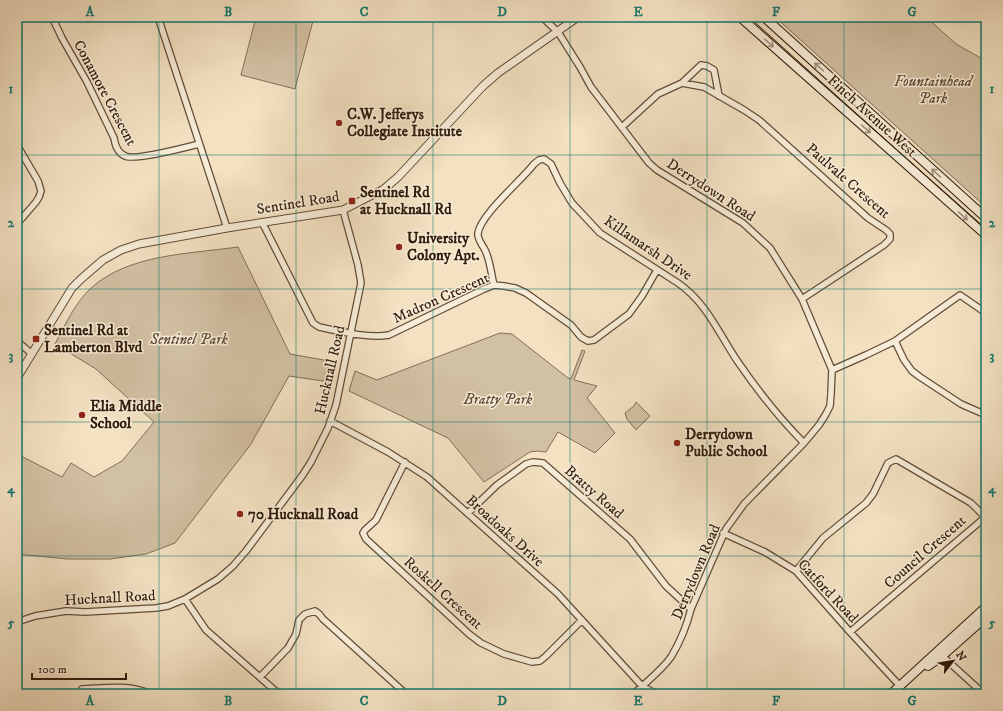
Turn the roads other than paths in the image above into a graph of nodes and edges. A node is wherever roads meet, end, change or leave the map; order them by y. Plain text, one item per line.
1 (52, 17) edge
2 (158, 17) edge
3 (542, 17) edge
4 (578, 17) edge
5 (740, 17) edge
6 (764, 17) edge
7 (558, 32) junction
8 (682, 83) junction
9 (719, 96) junction
10 (622, 127) junction
11 (199, 144) junction
12 (17, 145) edge
13 (343, 210) junction
14 (986, 218) edge
15 (262, 222) junction
16 (17, 224) edge
17 (227, 228) junction
18 (986, 235) edge
19 (656, 270) junction
20 (494, 285) junction
21 (802, 299) junction
22 (986, 313) edge
23 (351, 333) junction
24 (17, 341) edge
25 (895, 341) junction
26 (32, 354) junction
27 (832, 370) junction
28 (17, 378) edge
29 (986, 416) edge
30 (330, 421) junction
31 (804, 443) junction
32 (405, 462) junction
33 (468, 513) junction
34 (723, 533) junction
35 (796, 571) junction
36 (186, 599) junction
37 (986, 607) edge
38 (691, 608) junction
39 (986, 617) edge
40 (582, 620) junction
41 (17, 622) edge
42 (850, 632) junction
43 (940, 654) junction
44 (260, 677) junction
45 (642, 686) junction
46 (900, 686) junction
47 (79, 694) edge
48 (151, 694) edge
49 (279, 694) edge
50 (406, 694) edge
51 (634, 694) edge
52 (646, 694) edge
53 (656, 694) edge
54 (891, 694) edge
55 (984, 694) edge

1 - 11 street, Conamore Crescent
2 - 11 street
3 - 7 street, Derrydown Road
4 - 7 street, Sentinel Road
5 -> 18 main road, Finch Avenue West
14 -> 6 main road, Finch Avenue West
7 - 10 street, Derrydown Road
7 - 13 street, Sentinel Road
8 - 9 street, Paulvale Crescent
8 - 9 street
8 - 10 street
9 - 21 street, Paulvale Crescent
10 - 21 street, Derrydown Road
11 - 17 street
12 - 16 street
13 - 15 street, Sentinel Road
13 - 23 street, Hucknall Road
15 - 17 street, Sentinel Road
15 - 23 street, Madron Crescent
17 - 26 street, Sentinel Road
19 - 20 street, Madron Crescent
19 - 20 street, Killamarsh Drive
19 - 31 street, Killamarsh Drive
20 - 23 street, Madron Crescent
21 - 27 street, Derrydown Road
22 - 25 street
23 - 30 street, Hucknall Road
24 - 26 street
25 - 27 street
25 - 29 street
26 - 28 street, Sentinel Road
27 - 31 street, Derrydown Road
30 - 32 street, Broadoaks Drive
30 - 36 street, Hucknall Road
31 - 34 street, Derrydown Road
32 - 33 street, Broadoaks Drive
32 - 40 street, Roskell Crescent
33 - 38 street, Bratty Road
33 - 40 street, Broadoaks Drive
34 - 35 street, Catford Road
34 - 38 street, Derrydown Road
35 - 42 street, Catford Road
35 - 42 street, Council Crescent
36 - 41 street, Hucknall Road
36 - 44 street
37 - 43 main road
38 - 45 street, Derrydown Road
39 - 43 main road
40 - 45 street, Broadoaks Drive
42 - 46 street, Catford Road
43 - 46 main road
43 - 55 street
44 - 49 street
44 - 50 street
45 - 51 street, Derrydown Road
45 - 52 street, Broadoaks Drive
45 - 53 street, Broadoaks Drive
46 - 54 main road
47 - 48 street

